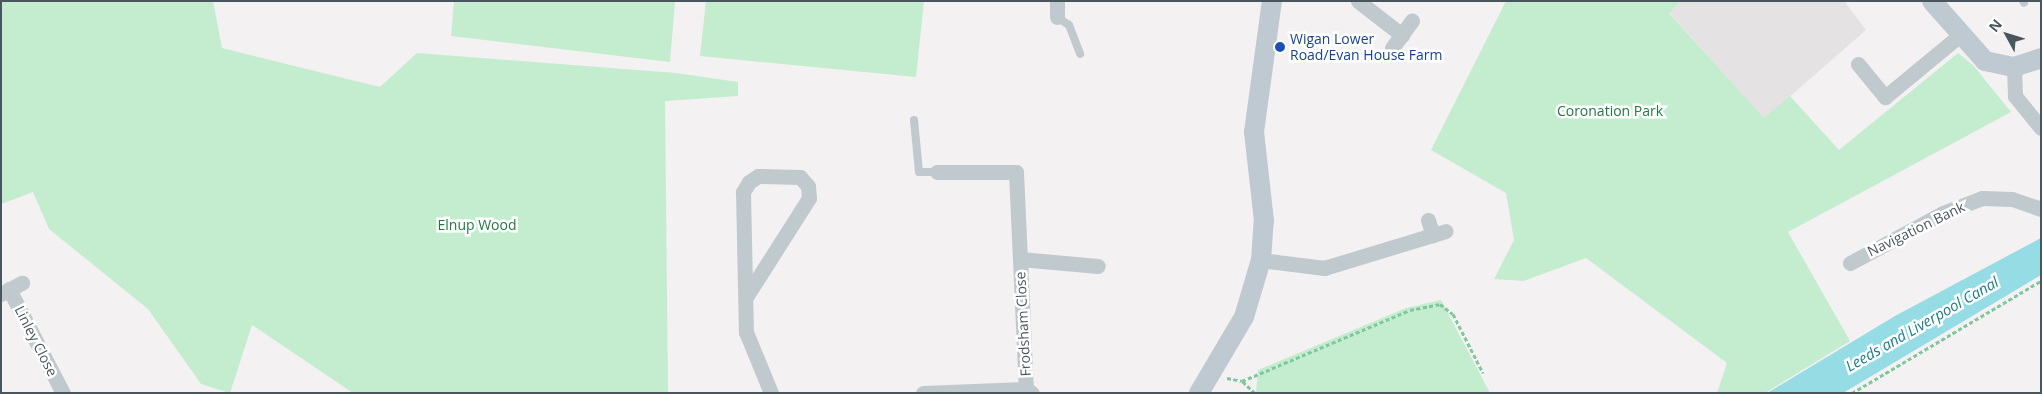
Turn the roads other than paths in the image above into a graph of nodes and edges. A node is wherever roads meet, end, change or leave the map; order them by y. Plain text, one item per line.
1 (1057, 1) edge
2 (1272, 1) edge
3 (1932, 1) edge
4 (1362, 3) edge
5 (1057, 17) joint
6 (1412, 20) dead end
7 (1402, 35) junction
8 (1960, 35) junction
9 (1392, 48) dead end
10 (1080, 54) dead end
11 (2041, 58) edge
12 (1858, 64) dead end
13 (2014, 67) junction
14 (914, 120) dead end
15 (2041, 128) edge
16 (937, 172) joint
17 (2041, 209) edge
18 (1428, 220) dead end
19 (1020, 259) junction
20 (1262, 260) junction
21 (1850, 263) dead end
22 (1098, 266) dead end
23 (11, 289) edge
24 (746, 297) junction
25 (1029, 391) edge
26 (63, 393) edge
27 (771, 393) edge
28 (923, 393) edge
29 (1199, 393) edge

1 - 5 street
2 - 20 main road
3 - 8 main road
4 - 7 street
5 - 10 lane
6 - 7 street
7 - 9 street
8 - 12 street
8 - 13 main road
11 - 13 main road
13 - 15 street
14 - 16 lane
16 - 19 street, Frodsham Close
17 - 21 street, Navigation Bank
18 - 20 street
19 - 22 street, Frodsham Close
19 - 25 street, Frodsham Close
20 - 29 main road
23 - 26 street, Linley Close
24 - 24 street
24 - 27 street
25 - 28 street

